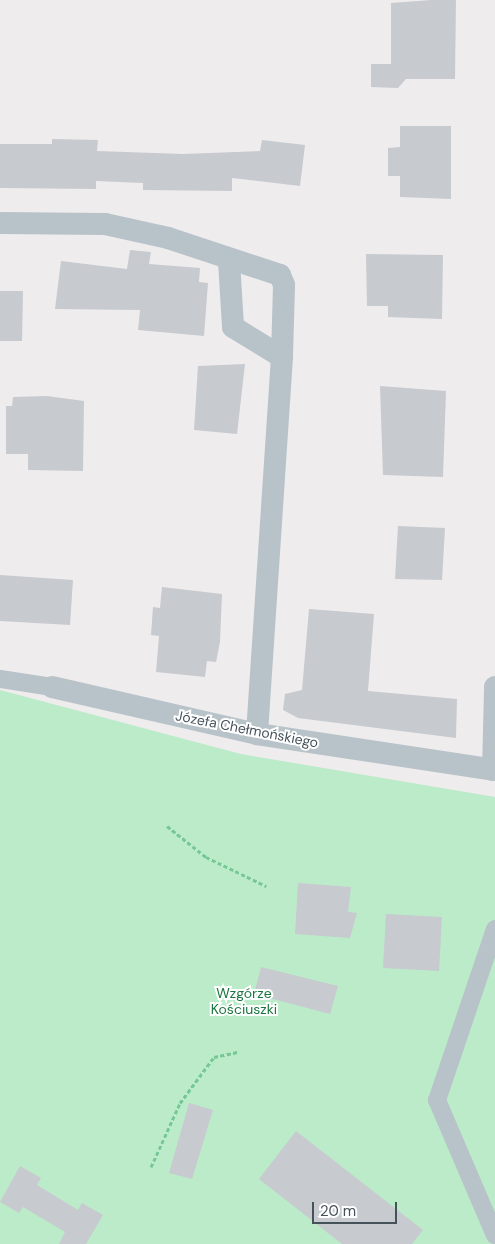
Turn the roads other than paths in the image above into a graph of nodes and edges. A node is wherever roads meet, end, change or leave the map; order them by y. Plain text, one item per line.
1 (0, 223) edge
2 (229, 261) junction
3 (282, 357) junction
4 (0, 679) edge
5 (52, 687) joint
6 (495, 687) edge
7 (257, 734) junction
8 (494, 771) edge
9 (495, 929) edge
10 (495, 1235) edge

1 - 2 street
2 - 3 street
2 - 3 street
3 - 7 street
4 - 5 street, Józefa Chełmońskiego
5 - 7 street, Józefa Chełmońskiego
6 - 8 street
7 - 8 street, Józefa Chełmońskiego
9 - 10 street

